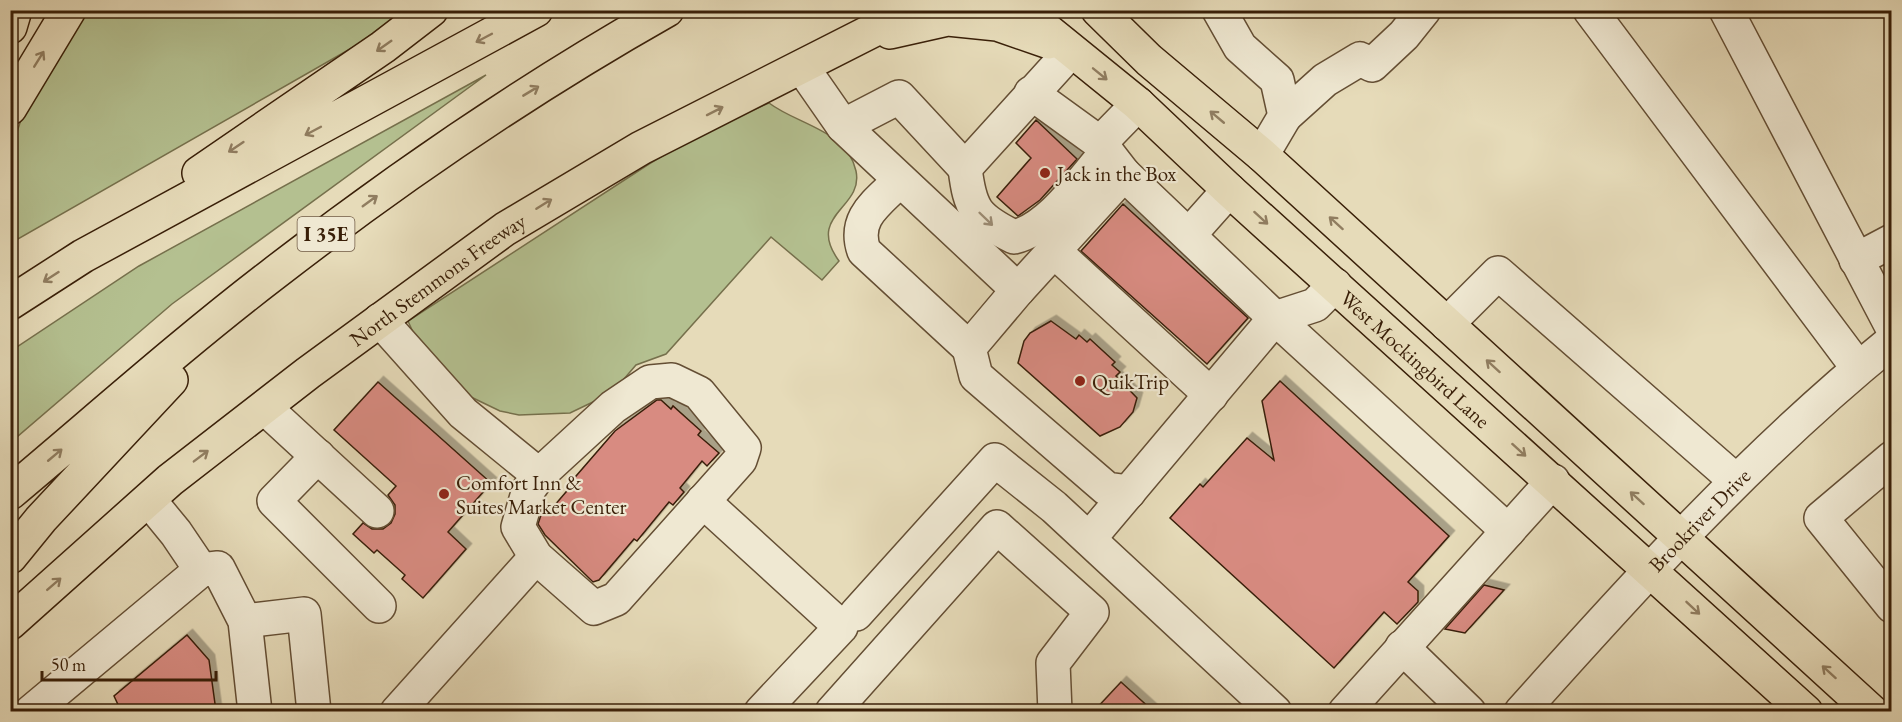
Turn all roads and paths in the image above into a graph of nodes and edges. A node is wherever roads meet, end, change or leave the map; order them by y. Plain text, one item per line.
1 (15, 10) edge
2 (69, 10) edge
3 (431, 10) edge
4 (536, 10) edge
5 (667, 10) edge
6 (913, 10) edge
7 (1022, 10) edge
8 (1098, 10) edge
9 (1124, 10) edge
10 (1219, 10) edge
11 (1424, 10) edge
12 (1590, 10) edge
13 (1725, 10) edge
14 (10, 27) edge
15 (842, 46) junction
16 (1068, 48) junction
17 (1149, 60) junction
18 (802, 67) junction
19 (1031, 93) junction
20 (1138, 104) junction
21 (10, 108) edge
22 (1286, 116) junction
23 (843, 126) junction
24 (1262, 155) junction
25 (1110, 156) junction
26 (965, 168) junction
27 (900, 180) junction
28 (1229, 190) junction
29 (1189, 235) junction
30 (1892, 241) edge
31 (1054, 251) junction
32 (83, 256) junction
33 (1856, 260) junction
34 (269, 277) junction
35 (1335, 285) junction
36 (1018, 290) junction
37 (10, 303) edge
38 (1275, 318) junction
39 (380, 320) junction
40 (1447, 324) junction
41 (1892, 327) edge
42 (1892, 341) edge
43 (969, 348) junction
44 (1858, 368) junction
45 (1211, 395) junction
46 (265, 408) junction
47 (318, 456) junction
48 (1892, 458) edge
49 (539, 475) junction
50 (1735, 480) junction
51 (1553, 481) junction
52 (1129, 492) junction
53 (10, 493) edge
54 (149, 500) junction
55 (703, 501) junction
56 (377, 511) dead end
57 (1508, 531) junction
58 (1680, 537) junction
59 (1089, 539) junction
60 (536, 556) junction
61 (10, 557) edge
62 (1650, 568) junction
63 (201, 570) junction
64 (379, 606) dead end
65 (1892, 606) edge
66 (856, 614) dead end
67 (245, 621) junction
68 (10, 623) edge
69 (1402, 647) junction
70 (31, 711) edge
71 (255, 711) edge
72 (314, 711) edge
73 (397, 711) edge
74 (761, 711) edge
75 (832, 711) edge
76 (1055, 711) edge
77 (1275, 711) edge
78 (1345, 711) edge
79 (1469, 711) edge
80 (1521, 711) edge
81 (1806, 711) edge
82 (1872, 711) edge

1 - 14 main road
21 -> 2 main road
3 -> 32 main road
4 -> 32 main road
34 -> 5 main road, I 35E
6 - 15 main road, North Stemmons Freeway
7 - 16 main road, West Mockingbird Lane
8 - 17 main road
9 - 17 main road
10 - 22 street
11 - 22 street
12 - 44 street
13 - 33 street
15 - 16 main road
15 - 18 main road, North Stemmons Freeway
16 - 19 street
16 -> 20 main road, West Mockingbird Lane
24 -> 17 main road
18 - 23 street
39 -> 18 main road, North Stemmons Freeway
19 - 25 street
19 - 26 street
20 - 25 street
20 - 28 main road, West Mockingbird Lane
22 - 24 street
23 - 26 street
23 - 27 street
24 - 28 main road
40 -> 24 main road
26 -> 25 street
25 - 29 street
25 - 31 street
27 - 36 street
27 - 43 street
28 - 29 street
28 -> 35 main road, West Mockingbird Lane
29 - 38 street
30 - 33 street
31 - 36 street
31 - 45 street
32 -> 37 main road
33 - 41 street
53 -> 34 main road, I 35E
34 - 61 main road
35 - 38 street
35 -> 51 main road, West Mockingbird Lane
36 - 43 street
38 - 45 street
38 - 57 street
39 - 46 main road, North Stemmons Freeway
39 - 49 street
40 - 50 street
58 -> 40 main road
42 - 44 street, Brookriver Drive
43 - 52 street
44 - 50 street, Brookriver Drive
45 - 52 street
46 - 47 street
54 -> 46 main road, North Stemmons Freeway
47 - 56 street
47 - 64 street
48 - 65 street
49 - 55 street
49 - 60 street
50 - 58 street, Brookriver Drive
51 - 57 street
51 - 62 main road, West Mockingbird Lane
52 - 59 street
54 - 63 street
68 -> 54 main road, North Stemmons Freeway
55 - 60 street
55 - 74 street
57 - 69 street
58 - 62 street, Brookriver Drive
82 -> 58 main road
59 - 66 street
59 - 77 street
60 - 73 street
62 - 80 street, Brookriver Drive
62 -> 81 main road, West Mockingbird Lane
63 - 67 street
63 - 70 street
67 - 71 street
67 - 72 street
69 - 78 street
69 - 79 street
75 - 76 street

